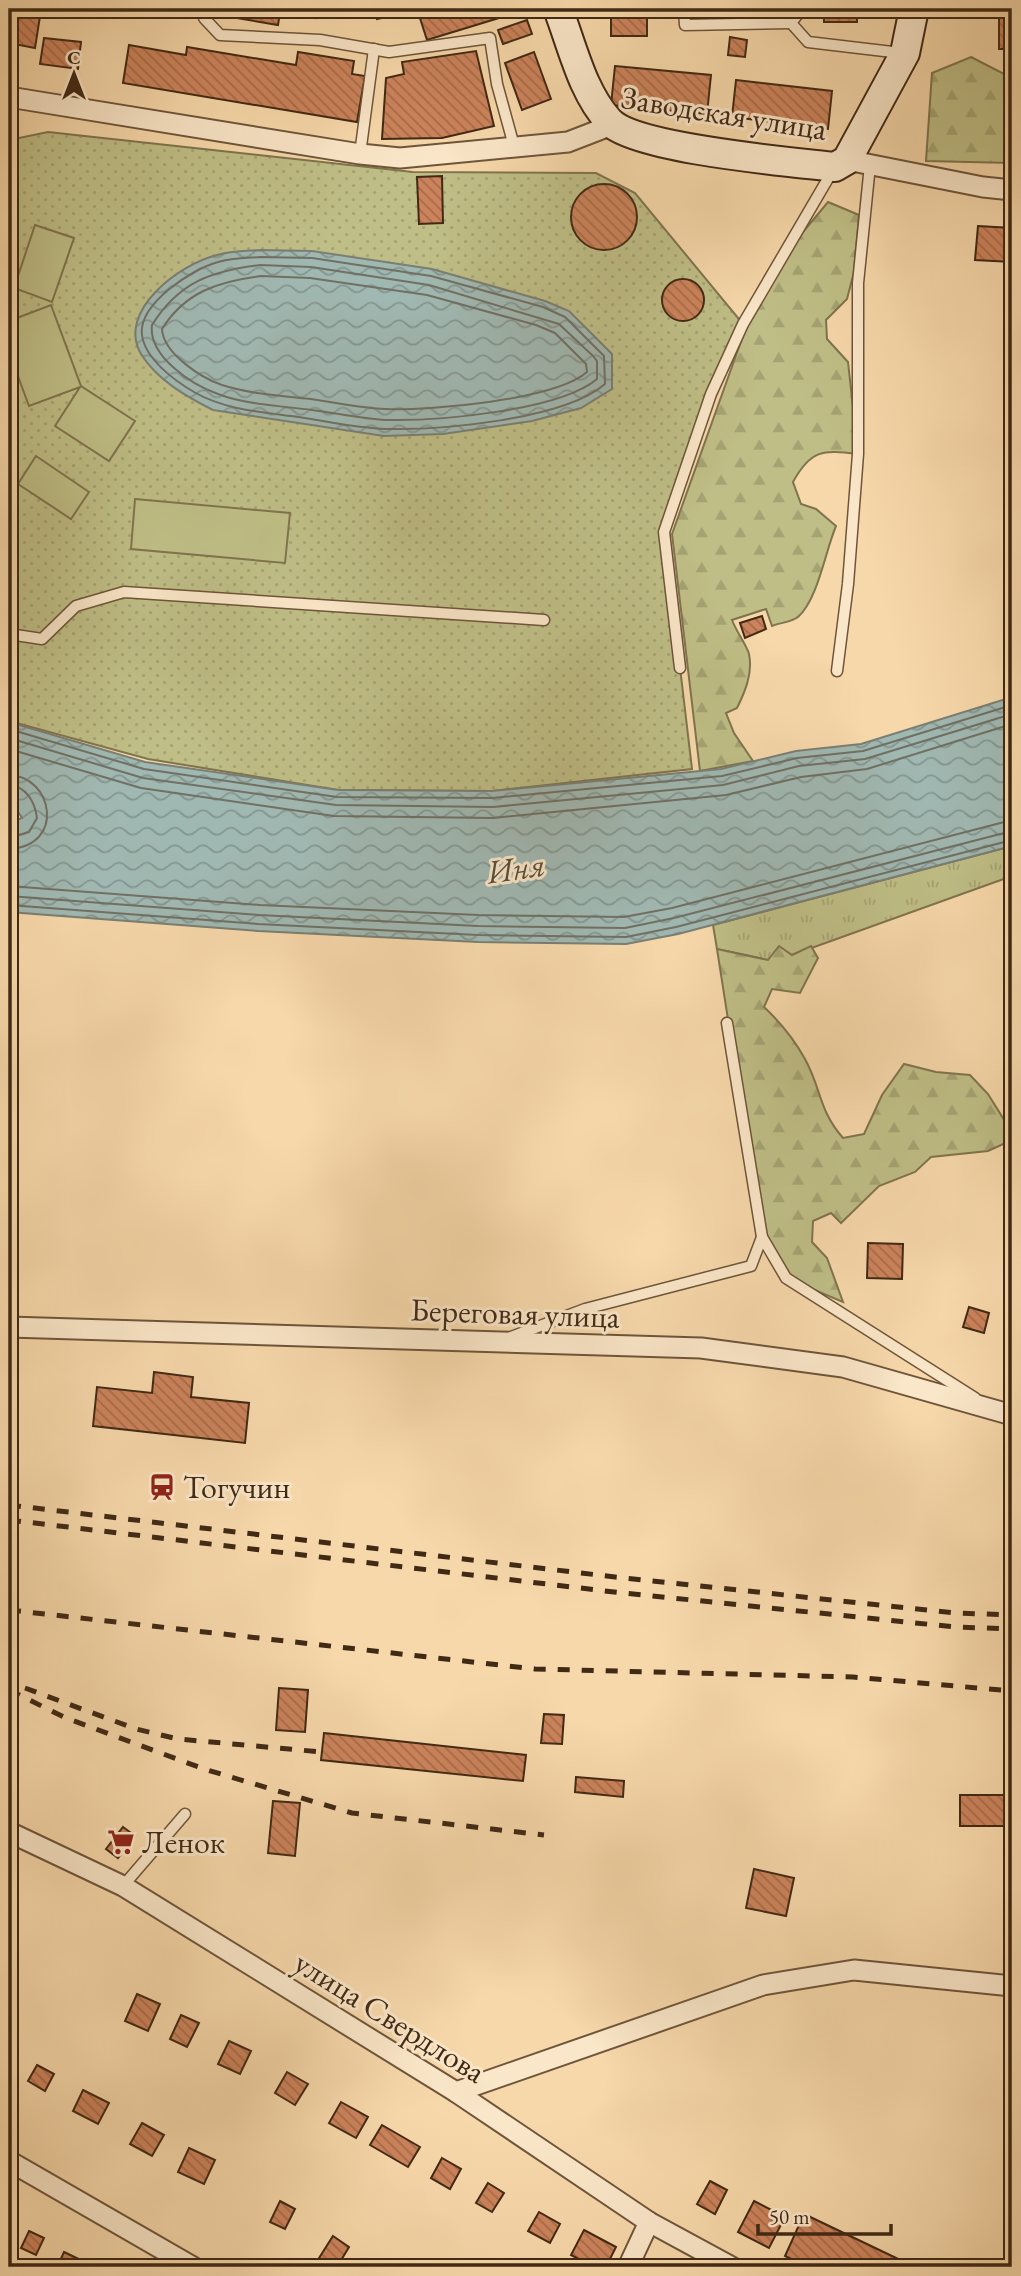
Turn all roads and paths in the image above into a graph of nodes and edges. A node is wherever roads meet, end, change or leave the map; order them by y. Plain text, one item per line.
1 (204, 9) edge
2 (558, 9) edge
3 (684, 9) edge
4 (802, 9) edge
5 (914, 9) edge
6 (791, 23) junction
7 (374, 49) junction
8 (905, 53) junction
9 (9, 97) edge
10 (612, 125) junction
11 (514, 146) junction
12 (360, 154) junction
13 (850, 164) junction
14 (1012, 190) edge
15 (544, 620) dead end
16 (9, 634) edge
17 (680, 668) dead end
18 (837, 671) dead end
19 (727, 1023) dead end
20 (762, 1237) junction
21 (9, 1327) edge
22 (495, 1343) junction
23 (1004, 1413) edge
24 (185, 1814) dead end
25 (9, 1832) edge
26 (122, 1886) junction
27 (1012, 1986) edge
28 (456, 2092) junction
29 (9, 2161) edge
30 (649, 2222) junction
31 (193, 2267) edge
32 (628, 2267) edge
33 (732, 2267) edge

1 - 7 lane
2 - 10 street
3 - 6 lane
4 - 6 lane
5 - 8 street
6 - 8 lane
7 - 11 lane
7 - 12 lane
8 - 13 street
9 - 12 street, Заводская улица
10 - 11 street, Заводская улица
10 - 13 street, Заводская улица
11 - 12 street, Заводская улица
13 - 14 street, Заводская улица
13 - 17 lane
13 - 18 lane
15 - 16 lane
19 - 20 lane
20 - 22 lane
20 - 23 lane
21 - 22 street, Береговая улица
22 - 23 street, Береговая улица
24 - 26 lane
25 - 26 street, улица Свердлова
26 - 28 street, улица Свердлова
27 - 28 street
28 - 30 street, улица Свердлова
29 - 31 street
30 - 32 street
30 - 33 street, улица Свердлова

